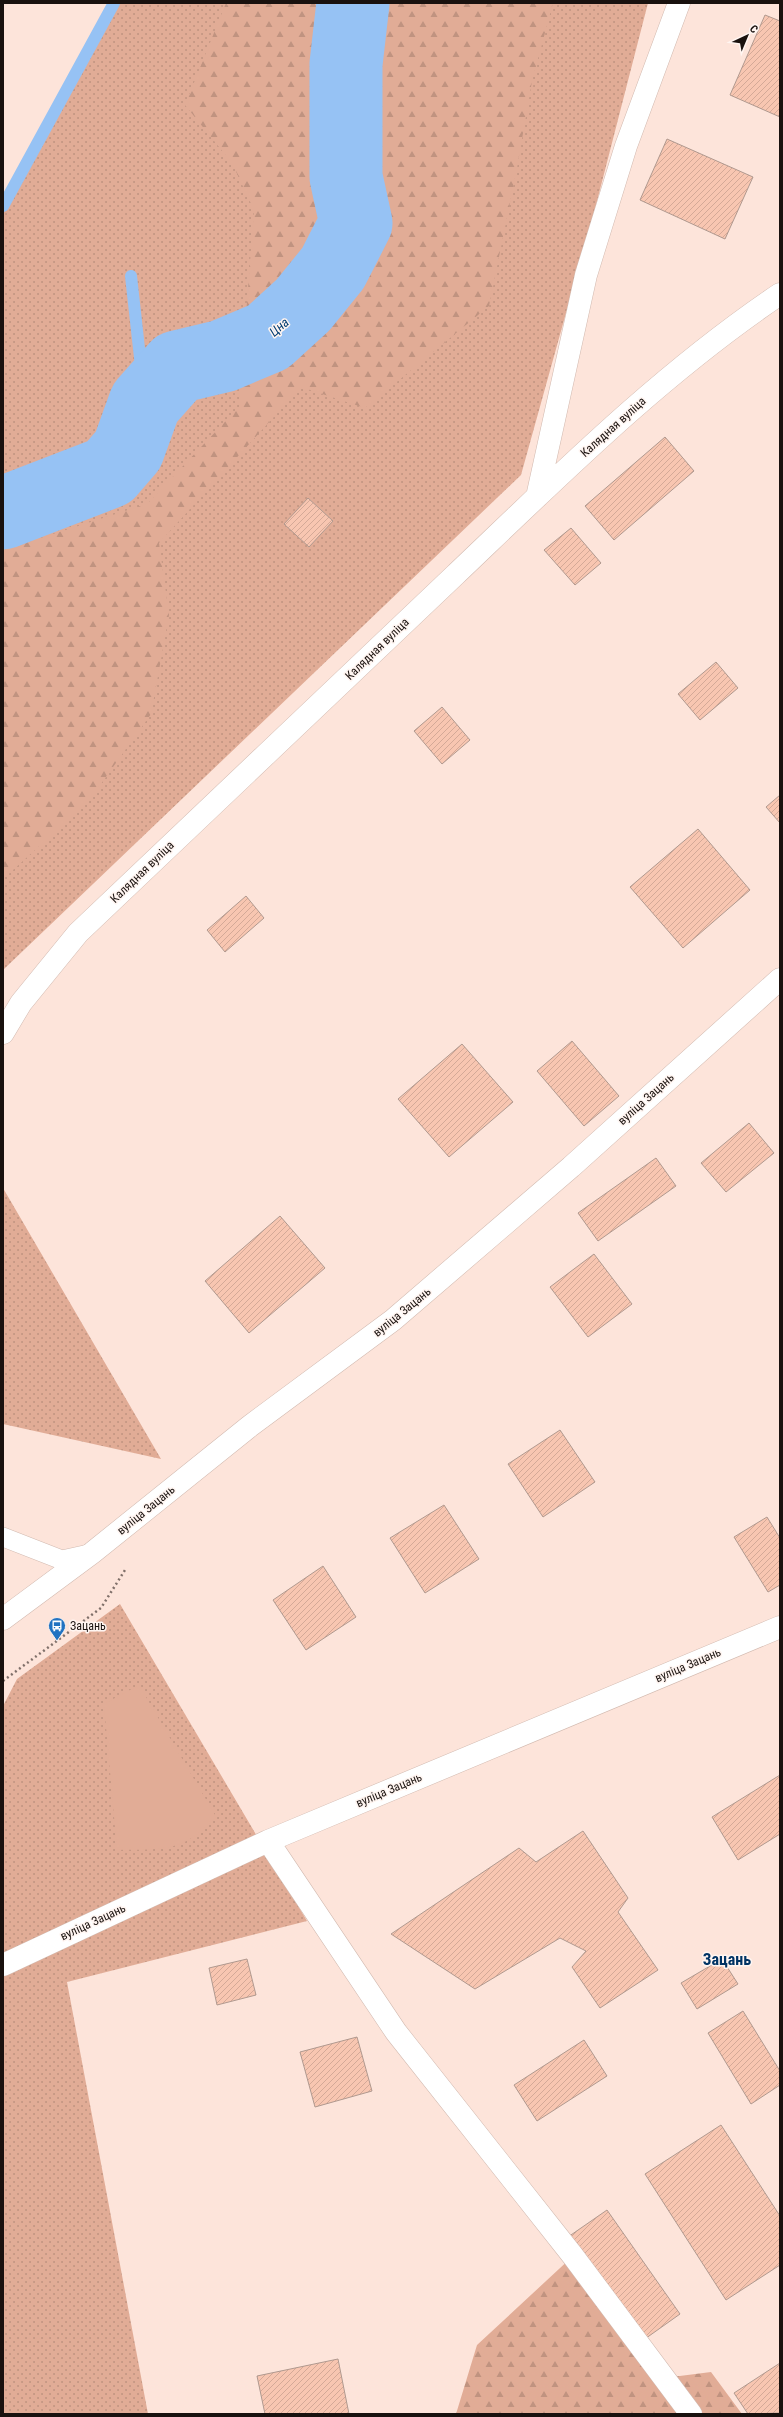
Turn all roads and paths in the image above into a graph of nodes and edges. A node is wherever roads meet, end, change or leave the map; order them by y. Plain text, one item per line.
1 (679, 3) edge
2 (780, 294) edge
3 (537, 497) junction
4 (780, 979) edge
5 (3, 1033) edge
6 (3, 1537) edge
7 (92, 1553) junction
8 (101, 1608) dead end
9 (3, 1619) edge
10 (780, 1627) edge
11 (3, 1681) edge
12 (268, 1841) junction
13 (3, 1965) edge
14 (691, 2414) edge

1 - 3 street
2 - 3 street, Калядная вуліца
3 - 5 street, Калядная вуліца
4 - 7 street, вуліца Зацань
6 - 7 lane
7 - 9 street, вуліца Зацань
8 - 11 path
10 - 12 street, вуліца Зацань
12 - 13 street, вуліца Зацань
12 - 14 street

